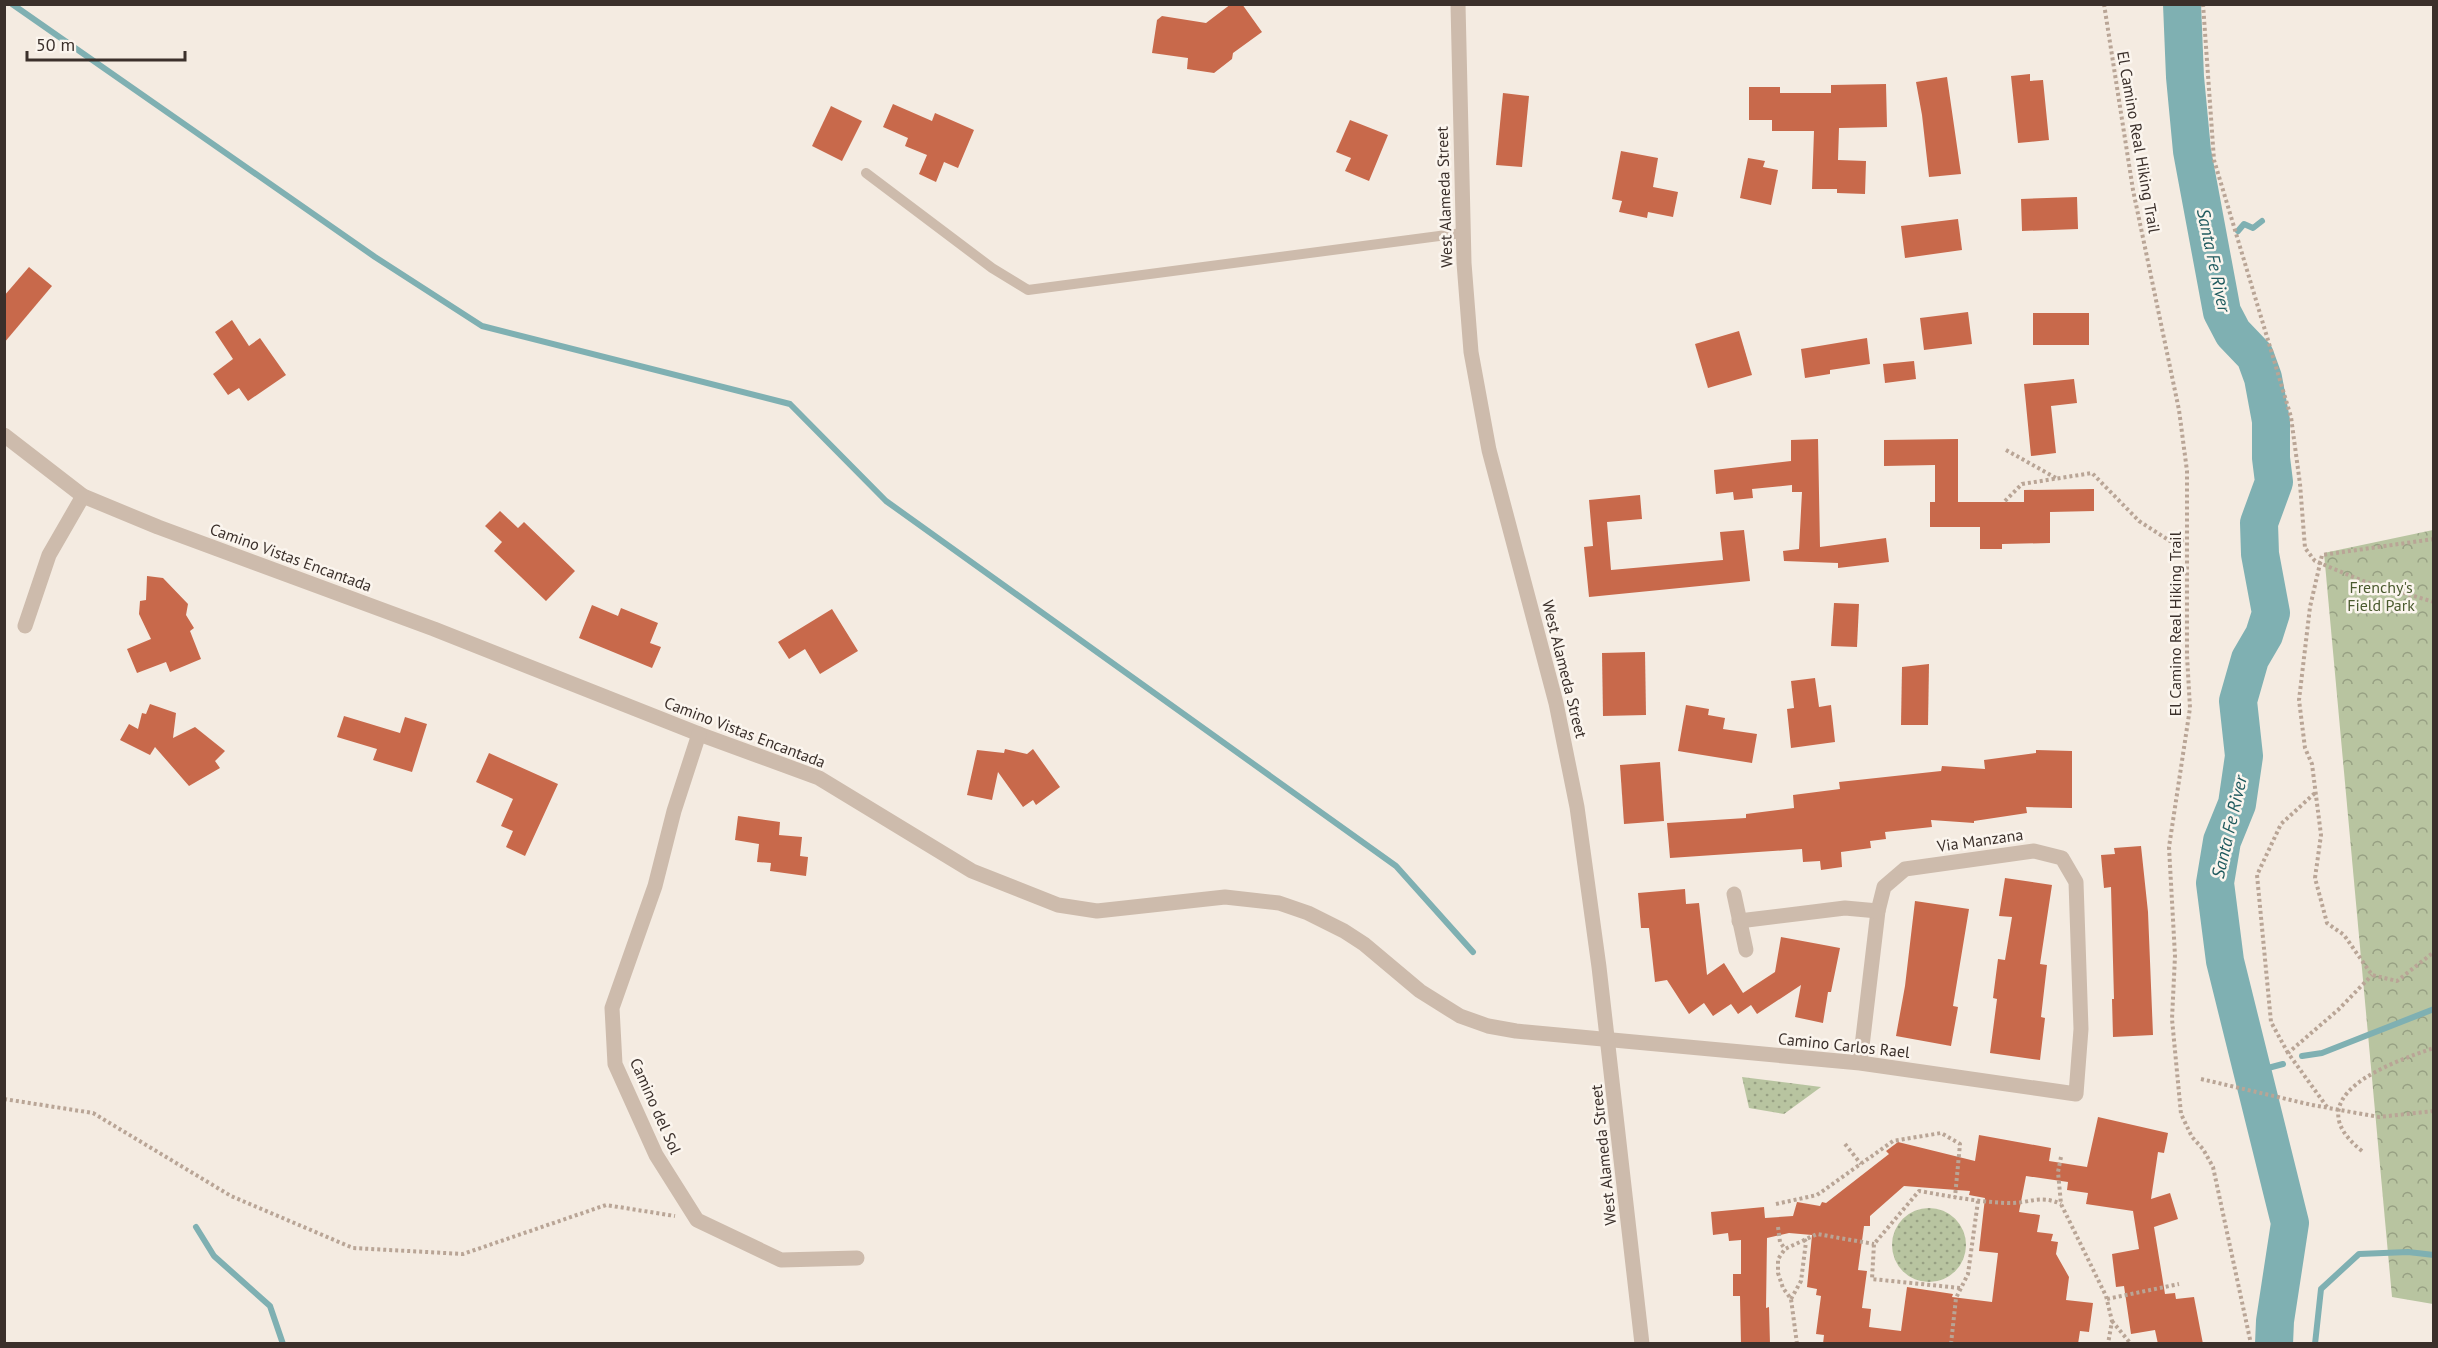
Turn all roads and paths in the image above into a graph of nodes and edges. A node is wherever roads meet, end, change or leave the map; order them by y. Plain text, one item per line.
1 (1458, 4) edge
2 (2104, 4) edge
3 (2203, 4) edge
4 (866, 173) dead end
5 (1462, 232) junction
6 (4, 435) edge
7 (2006, 450) dead end
8 (2057, 478) junction
9 (83, 496) junction
10 (2005, 501) dead end
11 (2433, 539) edge
12 (2187, 540) junction
13 (2320, 563) junction
14 (2433, 602) edge
15 (24, 626) dead end
16 (699, 734) junction
17 (2315, 793) junction
18 (1734, 894) dead end
19 (1878, 911) junction
20 (1739, 921) junction
21 (1746, 950) dead end
22 (2433, 952) edge
23 (2372, 975) junction
24 (1608, 1038) junction
25 (2433, 1048) edge
26 (2288, 1053) junction
27 (1860, 1063) junction
28 (2201, 1079) dead end
29 (2076, 1094) joint
30 (4, 1099) edge
31 (2328, 1108) junction
32 (2339, 1110) junction
33 (2433, 1111) edge
34 (1845, 1144) dead end
35 (2362, 1151) dead end
36 (2061, 1157) dead end
37 (1861, 1164) junction
38 (1955, 1197) junction
39 (1978, 1201) junction
40 (1776, 1204) dead end
41 (2061, 1204) junction
42 (697, 1220) junction
43 (1778, 1227) dead end
44 (1804, 1239) junction
45 (1874, 1244) junction
46 (1785, 1249) junction
47 (857, 1258) dead end
48 (2179, 1284) dead end
49 (1960, 1288) junction
50 (1791, 1299) junction
51 (2107, 1299) junction
52 (2112, 1321) junction
53 (1642, 1344) edge
54 (1797, 1344) edge
55 (1951, 1344) edge
56 (2108, 1344) edge
57 (2131, 1344) edge
58 (2251, 1344) edge

1 - 5 street, West Alameda Street
2 - 12 path, El Camino Real Hiking Trail
3 - 13 path
4 - 5 lane
5 - 24 street, West Alameda Street
6 - 9 street, Camino Vistas Encantada
7 - 8 path
8 - 10 path
8 - 12 path
9 - 15 street
9 - 16 street, Camino Vistas Encantada
11 - 13 path
12 - 58 path, El Camino Real Hiking Trail
13 - 14 path
13 - 17 path
16 - 24 street, Camino Vistas Encantada
16 - 42 street, Camino del Sol
17 - 23 path
17 - 26 path
18 - 20 street
19 - 20 street
19 - 27 street, Via Manzana
19 - 29 street, Via Manzana
20 - 21 street
22 - 23 path
23 - 26 path
24 - 27 street, Camino Carlos Rael
24 - 53 street, West Alameda Street
25 - 32 path
26 - 31 path
27 - 29 street, Camino Carlos Rael
28 - 31 path
30 - 42 path
31 - 32 path
32 - 33 path
32 - 35 path
34 - 37 path
36 - 41 path
37 - 38 path
37 - 40 path
38 - 39 path
38 - 45 path
39 - 41 path
39 - 49 path
41 - 51 path
42 - 47 street
43 - 46 path
44 - 45 path
44 - 46 path
44 - 50 path
45 - 49 path
46 - 50 path
48 - 51 path
49 - 55 path
50 - 54 path
51 - 52 path
52 - 56 path
52 - 57 path

